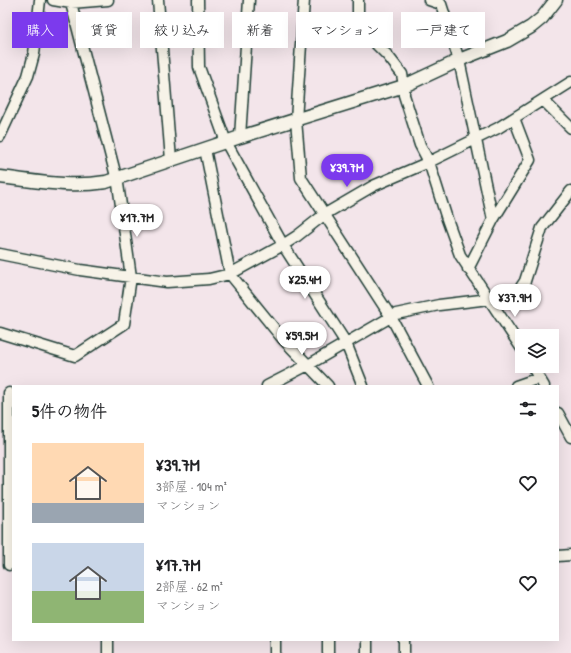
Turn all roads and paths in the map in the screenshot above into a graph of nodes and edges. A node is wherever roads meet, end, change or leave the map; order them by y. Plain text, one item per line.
1 (40, 0) edge
2 (53, 0) edge
3 (108, 0) edge
4 (158, 0) edge
5 (198, 0) edge
6 (249, 0) edge
7 (304, 0) edge
8 (358, 0) edge
9 (429, 0) edge
10 (556, 0) edge
11 (71, 2) junction
12 (459, 60) junction
13 (571, 82) edge
14 (404, 86) junction
15 (542, 100) junction
16 (514, 118) junction
17 (296, 120) junction
18 (571, 128) edge
19 (0, 136) edge
20 (240, 137) junction
21 (475, 139) junction
22 (226, 142) junction
23 (205, 149) junction
24 (171, 160) junction
25 (429, 162) junction
26 (0, 177) edge
27 (117, 178) junction
28 (571, 191) edge
29 (325, 214) junction
30 (493, 220) junction
31 (283, 245) junction
32 (0, 254) edge
33 (468, 268) junction
34 (230, 274) junction
35 (131, 277) junction
36 (489, 298) junction
37 (391, 317) junction
38 (0, 333) edge
39 (515, 339) edge
40 (346, 343) junction
41 (308, 365) junction
42 (536, 373) edge
43 (542, 382) edge
44 (269, 385) edge
45 (327, 385) edge
46 (364, 385) edge
47 (427, 385) edge
48 (522, 385) edge
49 (7, 393) edge
50 (559, 415) edge
51 (571, 437) edge
52 (559, 556) edge
53 (571, 556) edge
54 (7, 565) edge
55 (108, 641) edge
56 (275, 641) edge
57 (328, 641) edge
58 (367, 641) edge
59 (404, 641) edge
60 (108, 653) edge
61 (276, 653) edge
62 (328, 653) edge
63 (367, 653) edge
64 (404, 653) edge

1 - 19 street
2 - 11 street
3 - 11 street
4 - 24 street
5 - 22 street
6 - 20 street
7 - 17 street
8 - 14 street
9 - 12 street
10 - 12 street
11 - 27 street
12 - 14 street
12 - 21 street
13 - 15 street
14 - 17 street
14 - 25 street
15 - 16 street
15 - 18 street
16 - 21 street
16 - 30 street
17 - 20 street
17 - 29 street
20 - 22 street
21 - 25 street
21 - 30 street
22 - 23 street
22 - 31 street
23 - 24 street
23 - 34 street
24 - 27 street
25 - 29 street
25 - 33 street
26 - 27 street
27 - 35 street
28 - 36 street
29 - 31 street
29 - 37 street
30 - 33 street
31 - 34 street
31 - 40 street
32 - 35 street
33 - 36 street
34 - 35 street
34 - 41 street
35 - 38 street
36 - 37 street
36 - 39 street
37 - 40 street
37 - 47 street
40 - 41 street
40 - 46 street
41 - 44 street
41 - 45 street
42 - 43 street
43 - 48 street
49 - 54 street
50 - 51 street
52 - 53 street
55 - 60 street
56 - 61 street
57 - 62 street
58 - 63 street
59 - 64 street

